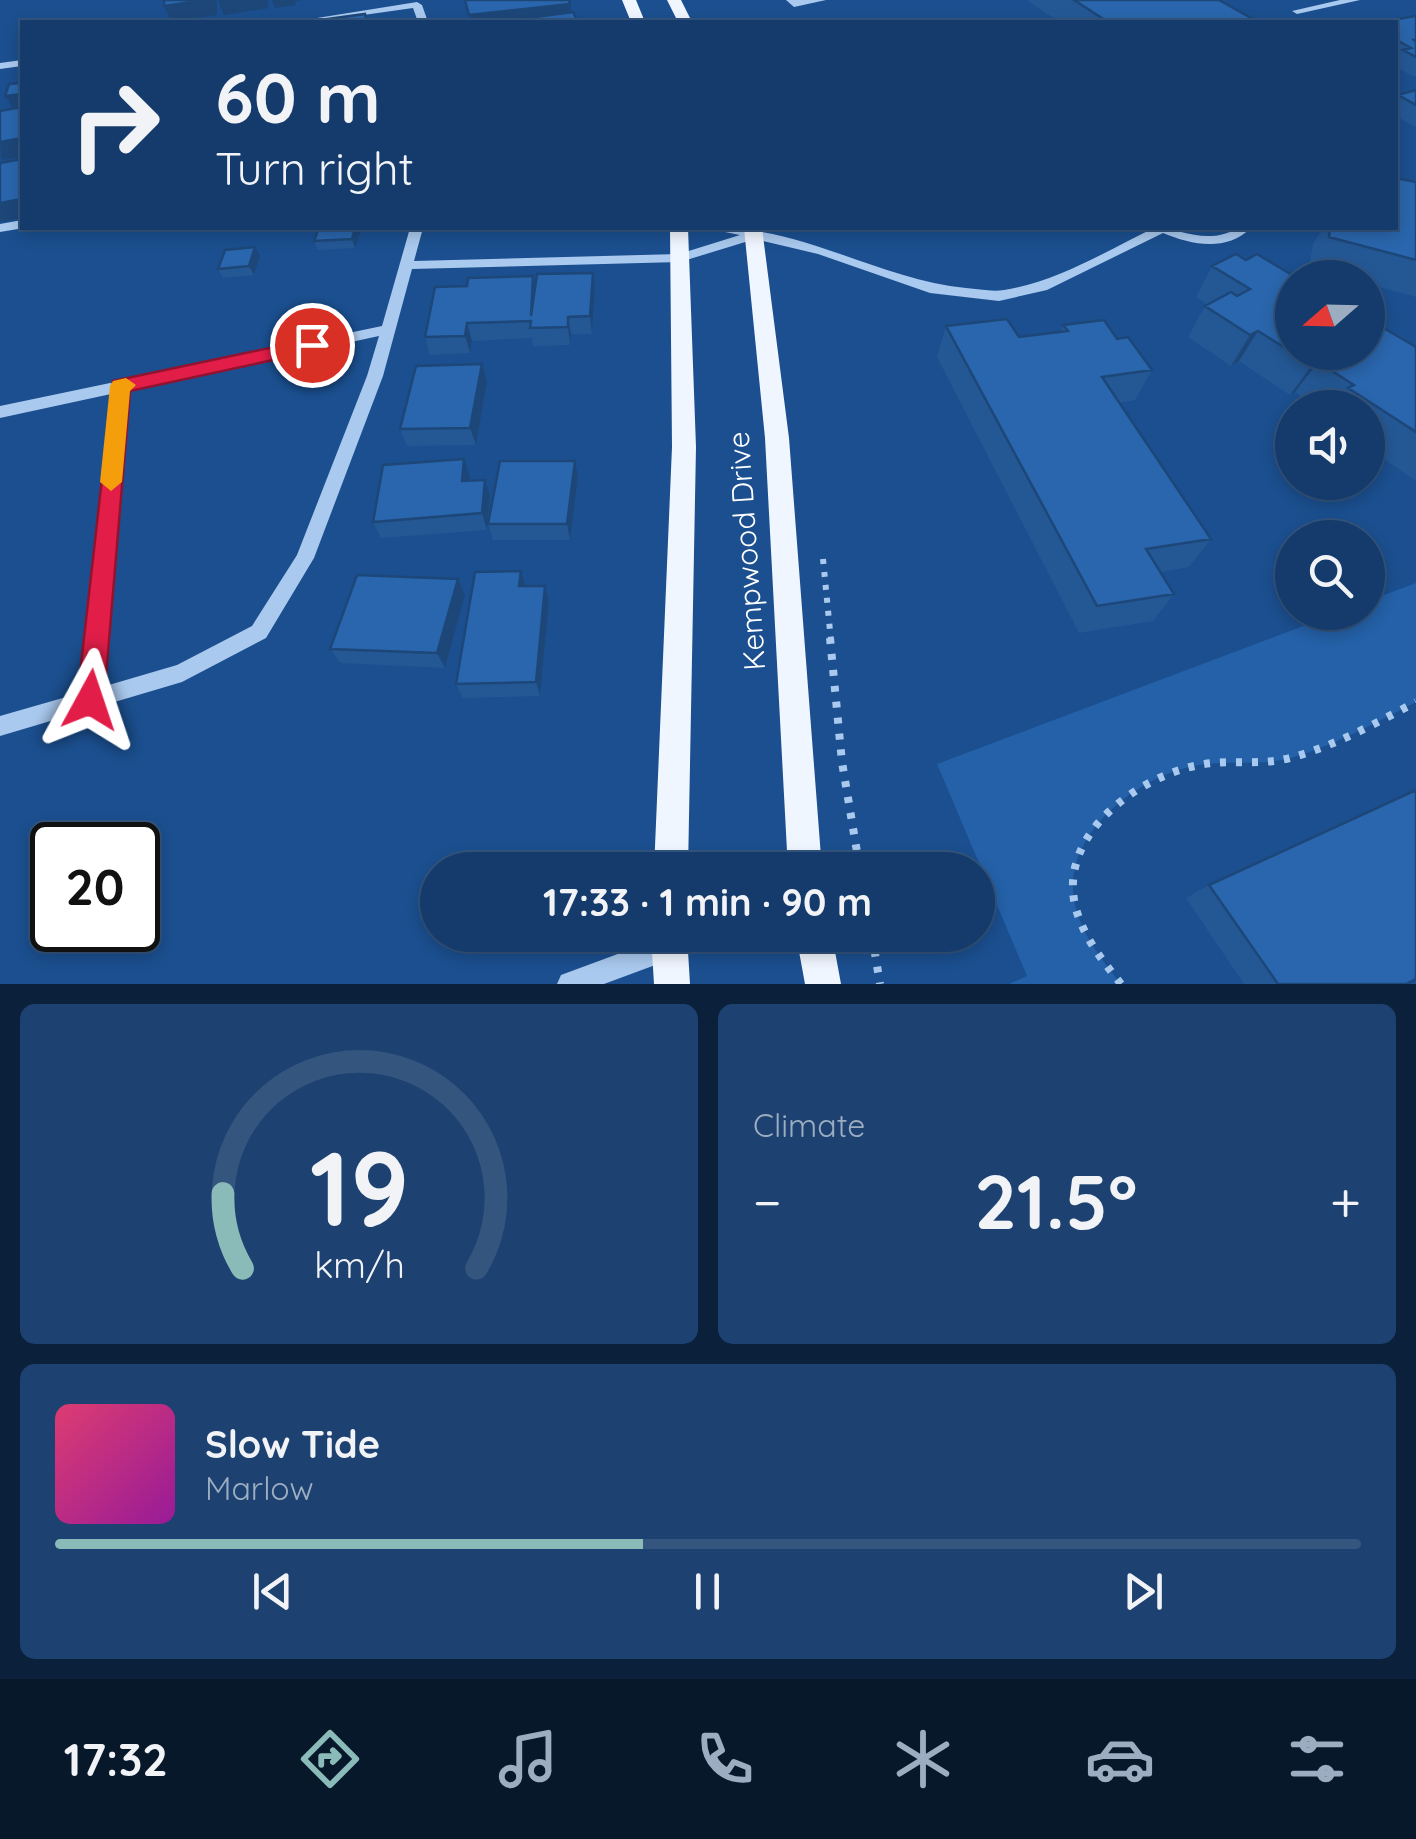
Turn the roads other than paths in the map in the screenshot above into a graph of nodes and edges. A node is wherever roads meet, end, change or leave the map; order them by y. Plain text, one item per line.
1 (790, 0) edge
2 (821, 0) edge
3 (1355, 0) edge
4 (1297, 11) dead end
5 (311, 20) edge
6 (422, 20) edge
7 (415, 230) edge
8 (680, 230) edge
9 (1158, 230) edge
10 (1169, 230) edge
11 (1242, 230) edge
12 (753, 232) edge
13 (680, 258) junction
14 (406, 265) junction
15 (388, 329) junction
16 (120, 386) junction
17 (0, 412) edge
18 (90, 700) junction
19 (0, 726) edge
20 (672, 852) edge
21 (804, 852) edge
22 (643, 952) edge
23 (669, 952) edge
24 (817, 952) edge
25 (570, 984) edge
26 (672, 984) edge
27 (823, 984) edge

1 - 2 street
3 - 4 street
5 - 6 street
7 - 14 street
8 - 13 main road, Kempwood Drive
9 - 12 street
10 - 11 street
12 - 13 street
12 - 21 main road, Kempwood Drive
13 - 14 street
13 - 20 main road, Kempwood Drive
14 - 15 street
15 - 16 street
15 - 18 street
16 - 17 street
16 - 18 street
18 - 19 street
22 - 25 street
23 - 26 main road
24 - 27 main road

